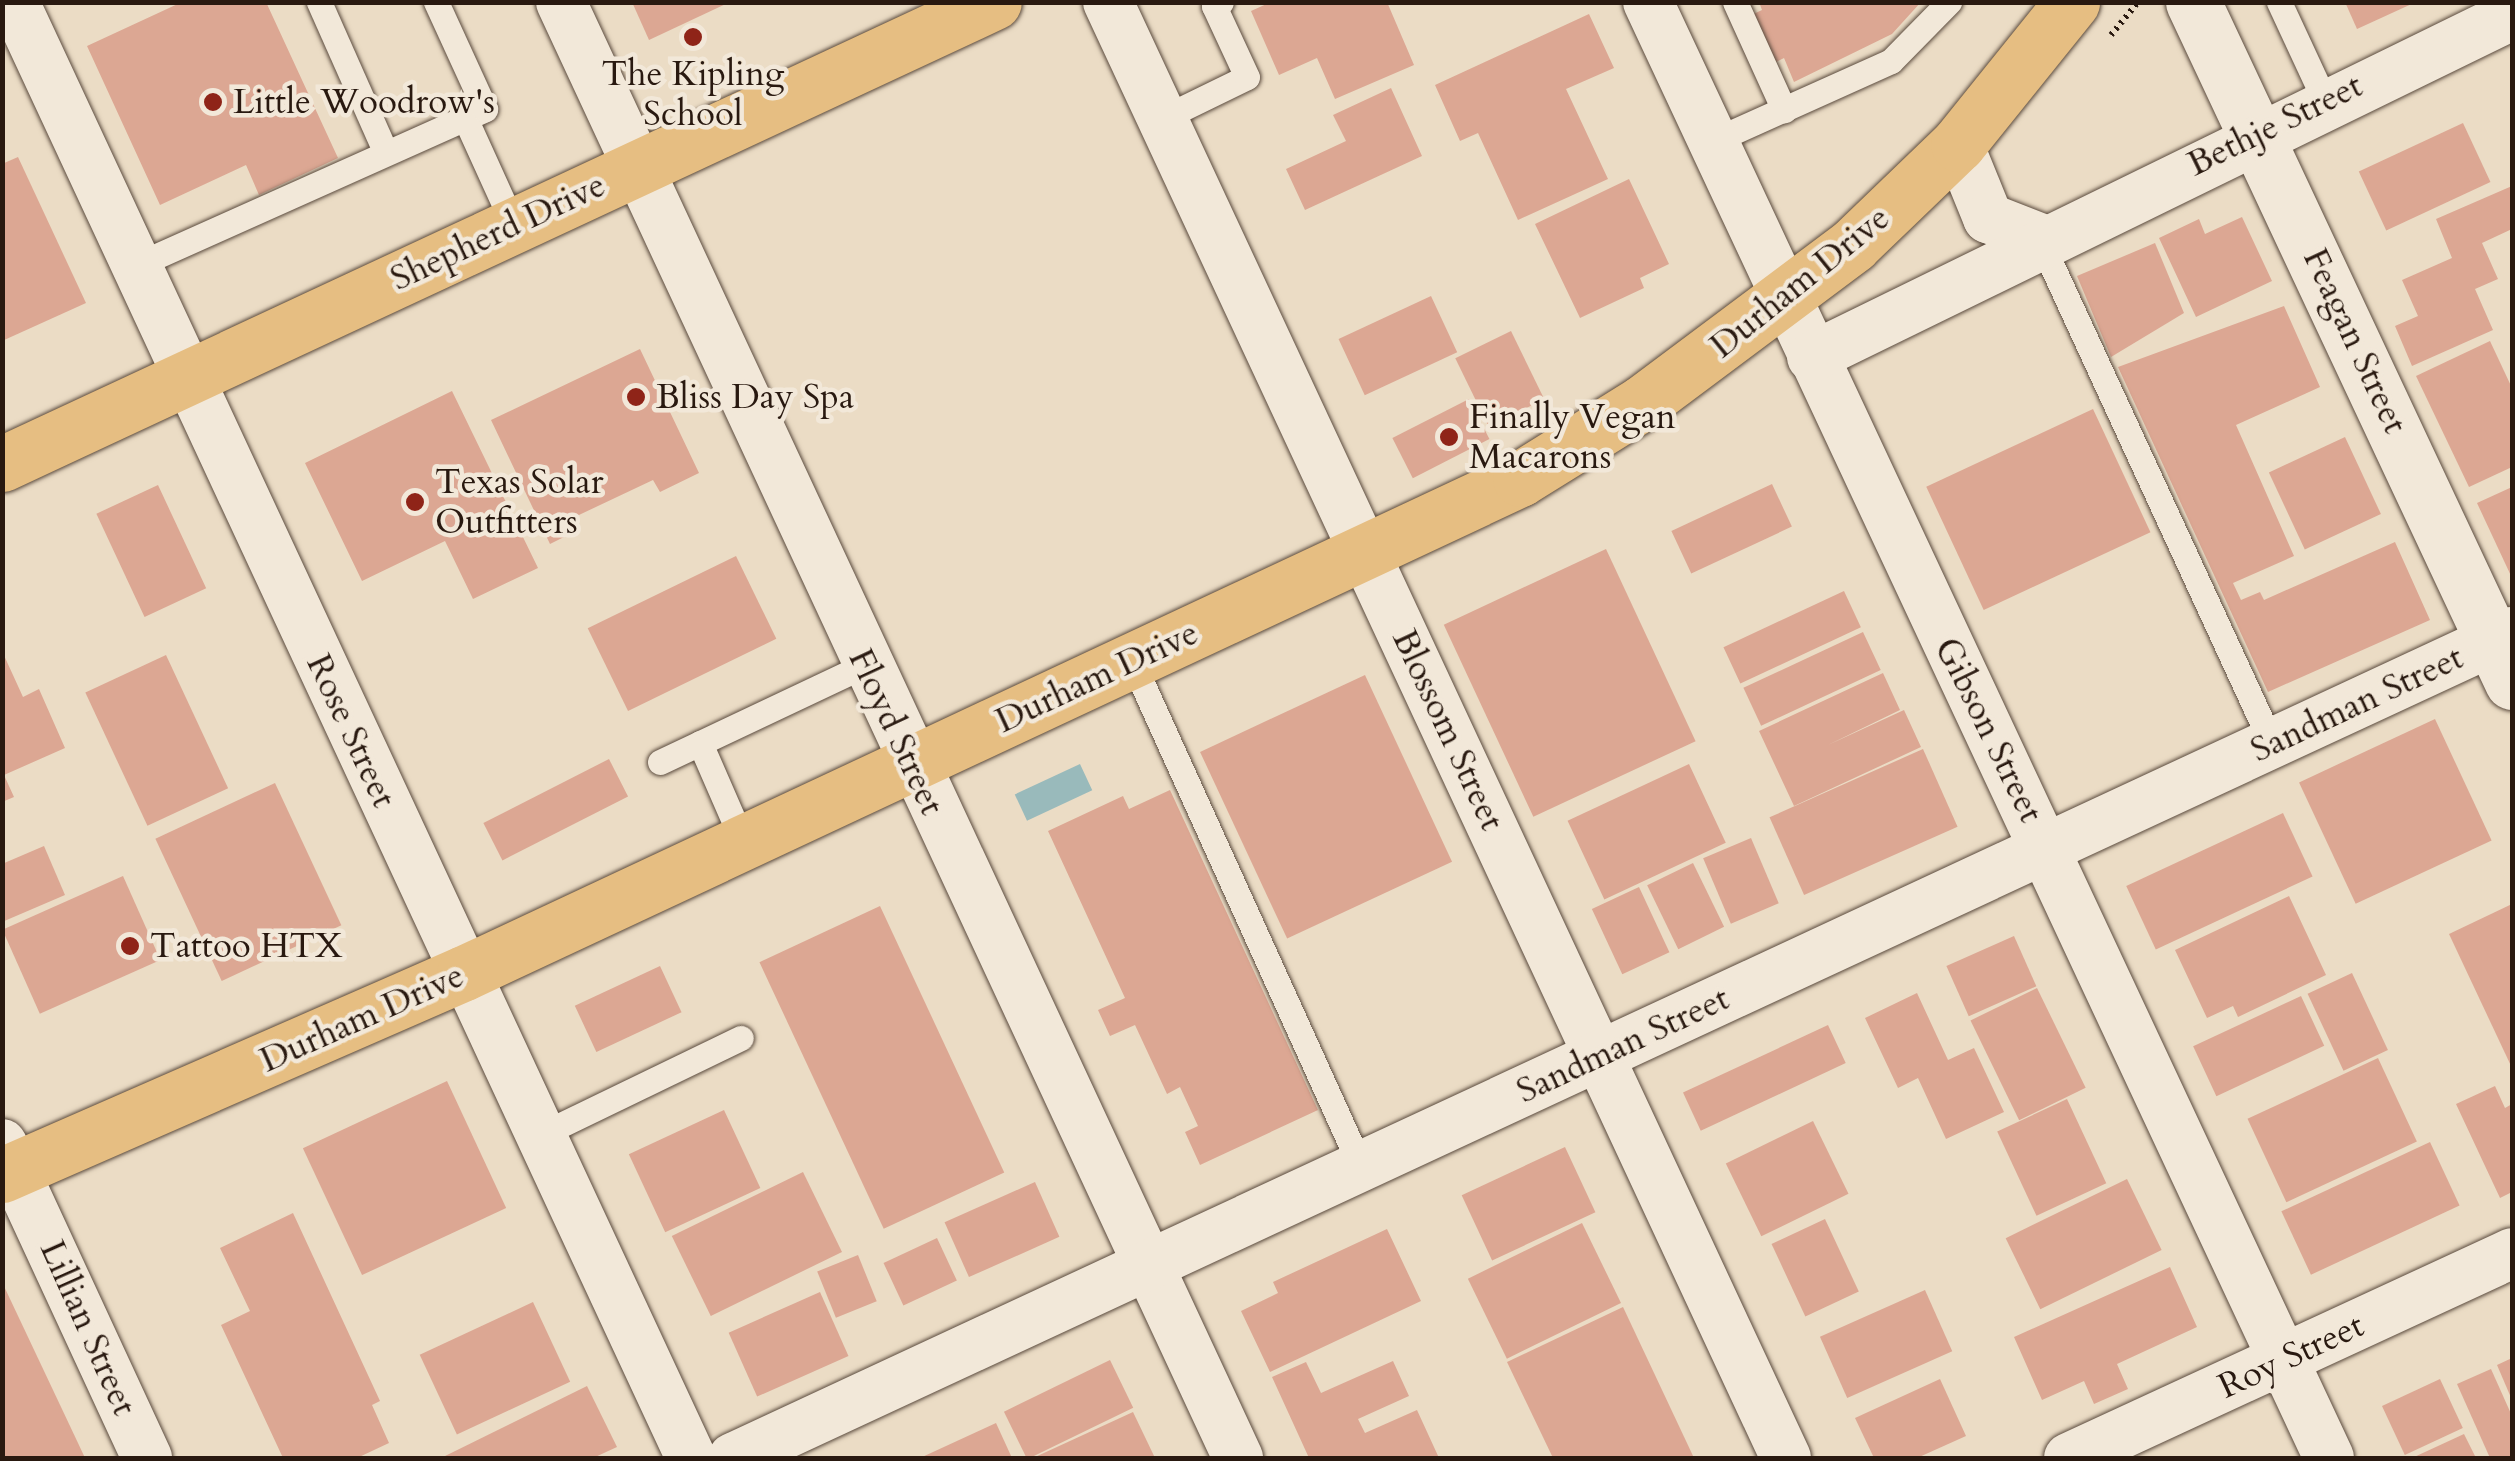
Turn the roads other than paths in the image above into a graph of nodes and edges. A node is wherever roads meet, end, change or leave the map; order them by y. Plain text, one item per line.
1 (14, 2) edge
2 (318, 2) edge
3 (436, 2) edge
4 (561, 2) edge
5 (994, 2) edge
6 (1108, 2) edge
7 (1221, 2) edge
8 (1648, 2) edge
9 (1736, 2) edge
10 (1949, 2) edge
11 (2193, 2) edge
12 (2279, 2) edge
13 (2057, 10) edge
14 (2512, 15) edge
15 (2324, 100) junction
16 (1784, 110) junction
17 (465, 118) junction
18 (1163, 118) junction
19 (2259, 134) junction
20 (1712, 142) junction
21 (1958, 144) junction
22 (386, 153) junction
23 (636, 168) junction
24 (514, 226) junction
25 (2040, 238) junction
26 (139, 264) junction
27 (1786, 302) junction
28 (1812, 356) junction
29 (190, 376) junction
30 (2, 464) edge
31 (1366, 552) junction
32 (2506, 652) edge
33 (1132, 662) junction
34 (865, 665) junction
35 (700, 743) junction
36 (2272, 744) junction
37 (660, 762) dead end
38 (910, 764) junction
39 (742, 842) junction
40 (2046, 849) junction
41 (464, 973) junction
42 (741, 1038) dead end
43 (1599, 1056) junction
44 (540, 1135) junction
45 (6, 1163) edge
46 (1361, 1167) junction
47 (2512, 1253) edge
48 (1148, 1266) junction
49 (2284, 1359) junction
50 (147, 1458) edge
51 (691, 1458) edge
52 (733, 1458) edge
53 (1238, 1458) edge
54 (1786, 1458) edge
55 (2069, 1458) edge
56 (2330, 1458) edge

1 - 26 street, Rose Street
2 - 22 lane
3 - 17 lane
4 - 23 street, Floyd Street
5 - 23 main road, Shepherd Drive
6 - 18 street, Blossom Street
7 - 18 lane
8 - 20 street, Gibson Street
9 - 16 lane
10 - 16 lane
11 - 19 street, Feagan Street
12 - 15 lane
13 - 21 main road, Durham Drive
14 - 15 street, Bethje Street
15 - 19 street, Bethje Street
16 - 20 lane
17 - 22 lane
17 - 24 lane
18 - 31 street, Blossom Street
19 - 25 street, Bethje Street
19 - 32 street, Feagan Street
20 - 27 street, Gibson Street
21 - 25 street
21 - 27 main road, Durham Drive
22 - 26 lane
23 - 24 main road, Shepherd Drive
23 - 34 street, Floyd Street
24 - 29 main road, Shepherd Drive
25 - 28 street, Bethje Street
25 - 36 lane
26 - 29 street, Rose Street
27 - 28 street, Gibson Street
27 - 31 main road, Durham Drive
28 - 40 street, Gibson Street
29 - 30 main road, Shepherd Drive
29 - 41 street, Rose Street
31 - 33 main road, Durham Drive
31 - 43 street, Blossom Street
32 - 36 street, Sandman Street
33 - 38 main road, Durham Drive
33 - 46 lane
34 - 35 lane
34 - 38 street, Floyd Street
35 - 37 lane
35 - 39 lane
36 - 40 street, Sandman Street
38 - 39 main road, Durham Drive
38 - 48 street, Floyd Street
39 - 41 main road, Durham Drive
40 - 43 street, Sandman Street
40 - 49 street, Gibson Street
41 - 44 street, Rose Street
41 - 45 main road, Durham Drive
42 - 44 lane
43 - 46 street, Sandman Street
43 - 54 street, Blossom Street
44 - 51 street, Rose Street
45 - 50 street, Lillian Street
46 - 48 street, Sandman Street
47 - 49 street, Roy Street
48 - 52 street, Sandman Street
48 - 53 street, Floyd Street
49 - 55 street, Roy Street
49 - 56 street, Gibson Street

